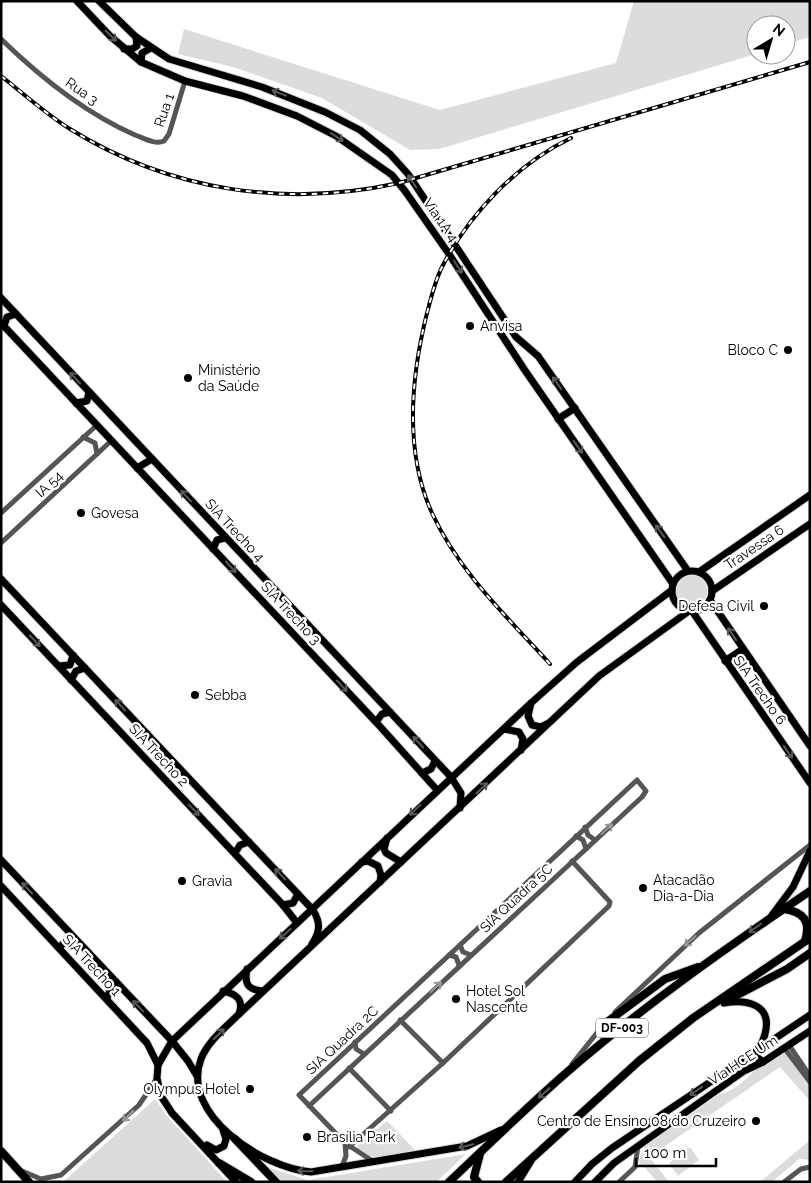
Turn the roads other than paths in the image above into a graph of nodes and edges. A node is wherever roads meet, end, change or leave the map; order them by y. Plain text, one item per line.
1 (77, 1) edge
2 (99, 1) edge
3 (1, 38) edge
4 (136, 38) junction
5 (151, 48) junction
6 (124, 49) junction
7 (141, 62) junction
8 (186, 82) junction
9 (248, 82) junction
10 (262, 87) junction
11 (243, 96) junction
12 (256, 102) junction
13 (161, 142) joint
14 (3, 300) edge
15 (1, 312) edge
16 (16, 314) junction
17 (3, 324) edge
18 (89, 392) junction
19 (76, 403) junction
20 (575, 408) junction
21 (558, 419) junction
22 (97, 425) junction
23 (83, 437) junction
24 (111, 441) junction
25 (97, 454) junction
26 (152, 459) junction
27 (137, 468) junction
28 (810, 495) edge
29 (1, 513) edge
30 (810, 524) edge
31 (214, 526) junction
32 (202, 537) junction
33 (225, 538) junction
34 (1, 543) edge
35 (213, 548) junction
36 (688, 571) junction
37 (700, 572) junction
38 (1, 579) edge
39 (672, 587) junction
40 (712, 591) junction
41 (710, 600) junction
42 (1, 605) edge
43 (690, 611) junction
44 (743, 649) junction
45 (74, 656) junction
46 (725, 661) junction
47 (59, 666) junction
48 (85, 668) junction
49 (71, 680) junction
50 (531, 703) junction
51 (390, 712) junction
52 (376, 722) junction
53 (550, 723) junction
54 (504, 729) junction
55 (810, 746) edge
56 (521, 750) junction
57 (435, 761) junction
58 (422, 773) junction
59 (451, 777) junction
60 (637, 780) joint
61 (810, 784) edge
62 (437, 790) junction
63 (460, 808) junction
64 (585, 827) junction
65 (576, 836) junction
66 (387, 838) junction
67 (596, 840) junction
68 (248, 842) junction
69 (810, 845) edge
70 (586, 849) junction
71 (810, 851) edge
72 (235, 853) junction
73 (1, 860) edge
74 (572, 861) junction
75 (362, 862) junction
76 (402, 862) junction
77 (380, 882) junction
78 (1, 886) edge
79 (810, 892) edge
80 (298, 894) junction
81 (283, 905) junction
82 (784, 909) junction
83 (313, 910) junction
84 (772, 916) junction
85 (297, 923) junction
86 (71, 935) junction
87 (808, 939) edge
88 (460, 945) junction
89 (59, 948) junction
90 (306, 953) junction
91 (810, 953) edge
92 (449, 955) junction
93 (471, 955) junction
94 (459, 965) junction
95 (703, 966) junction
96 (247, 968) junction
97 (121, 988) junction
98 (223, 991) junction
99 (263, 991) junction
100 (107, 998) junction
101 (720, 1004) junction
102 (238, 1015) junction
103 (810, 1015) edge
104 (693, 1018) junction
105 (400, 1020) junction
106 (603, 1025) junction
107 (810, 1031) edge
108 (172, 1041) junction
109 (355, 1042) junction
110 (787, 1047) junction
111 (759, 1050) junction
112 (364, 1054) junction
113 (763, 1062) junction
114 (443, 1063) junction
115 (158, 1065) junction
116 (349, 1068) junction
117 (566, 1073) junction
118 (721, 1074) junction
119 (197, 1076) junction
120 (810, 1076) edge
121 (157, 1078) junction
122 (810, 1082) edge
123 (724, 1086) junction
124 (310, 1106) junction
125 (391, 1111) junction
126 (510, 1125) junction
127 (220, 1126) junction
128 (190, 1131) junction
129 (235, 1139) junction
130 (347, 1145) junction
131 (638, 1146) junction
132 (1, 1151) edge
133 (481, 1152) junction
134 (534, 1156) junction
135 (374, 1162) junction
136 (219, 1163) junction
137 (342, 1166) junction
138 (810, 1167) edge
139 (19, 1170) junction
140 (29, 1182) edge
141 (236, 1182) edge
142 (251, 1182) edge
143 (276, 1182) edge
144 (448, 1182) edge
145 (478, 1182) edge
146 (506, 1182) edge
147 (518, 1182) edge
148 (575, 1182) edge
149 (594, 1182) edge
150 (619, 1182) edge
151 (784, 1182) edge

1 -> 6 main road, Via 1A 4
2 - 4 main road, Via 1A 4
3 - 13 street, Rua 3
4 - 5 main road, Via 1A 4
4 - 6 main road
5 - 7 main road
5 - 9 main road, Via 1A 4
6 - 7 main road, Via 1A 4
7 - 8 main road, Via 1A 4
8 - 11 main road, Via 1A 4
8 - 13 street, Rua 1
9 - 10 main road, Via 1A 4
9 - 11 main road
10 - 12 main road
20 -> 10 main road, Via 1A 4
11 - 12 main road, Via 1A 4
12 -> 21 main road, Via 1A 4
14 - 15 main road
14 - 16 main road, SIA Trecho 4
16 - 17 main road
18 -> 16 main road, SIA Trecho 4
17 - 19 main road, SIA Trecho 3
18 - 19 main road
18 - 26 main road, SIA Trecho 4
19 - 22 main road, SIA Trecho 3
20 - 21 main road
36 -> 20 main road, Via 1A 4
21 -> 39 main road, Via 1A 4
22 - 23 street, IA 54
22 - 24 main road, SIA Trecho 3
23 - 25 street
23 - 29 street, IA 54
24 - 25 street, IA 54
24 - 27 main road, SIA Trecho 3
25 - 34 street, IA 54
26 - 27 main road
31 -> 26 main road, SIA Trecho 4
27 - 32 main road, SIA Trecho 3
28 - 37 main road
30 - 40 main road, Travessa 6
31 - 32 main road
31 - 33 main road, SIA Trecho 4
32 - 35 main road, SIA Trecho 3
33 - 35 main road
33 - 51 main road, SIA Trecho 4
35 -> 52 main road, SIA Trecho 3
36 - 37 main road
36 - 39 main road
37 - 40 main road
38 - 45 main road
39 - 43 main road
39 - 50 main road
40 - 41 main road
41 - 43 main road
44 -> 41 main road, SIA Trecho 6
42 -> 47 main road, SIA Trecho 2
43 - 46 main road, SIA Trecho 6
43 - 53 main road
44 - 46 main road
44 - 55 main road, SIA Trecho 6
45 - 47 main road
45 - 48 main road
46 -> 61 main road, SIA Trecho 6
47 - 49 main road, SIA Trecho 2
48 - 49 main road
68 -> 48 main road
49 -> 72 main road, SIA Trecho 2
50 - 53 main road
50 - 54 main road
51 - 52 main road
57 -> 51 main road, SIA Trecho 4
52 - 58 main road, SIA Trecho 3
53 - 56 main road
54 - 56 main road
54 - 59 main road
63 -> 56 main road
57 - 58 main road
57 - 59 main road, SIA Trecho 4
58 - 62 main road, SIA Trecho 3
59 - 62 main road
59 - 63 main road
60 - 64 street, SIA Quadra 2C
67 -> 60 street, SIA Quadra 5C
62 -> 66 main road
63 - 76 main road
64 - 65 street, SIA Quadra 2C
64 - 67 street
65 - 70 street
65 - 88 street, SIA Quadra 2C
66 - 75 main road
66 - 76 main road
67 - 70 street, SIA Quadra 5C
68 - 72 main road
80 -> 68 main road
69 -> 106 street
70 - 74 street, SIA Quadra 5C
71 - 84 main road
72 - 81 main road, SIA Trecho 2
86 -> 73 main road
74 - 93 street, SIA Quadra 5C
74 - 114 street
75 - 77 main road
75 - 83 main road
76 - 77 main road
77 - 90 main road
78 - 89 main road, SIA Trecho 1
79 - 82 highway, DF-003
80 - 81 main road
80 - 83 main road
81 - 85 main road, SIA Trecho 2
82 - 84 highway, DF-003
82 - 87 highway
83 - 85 main road
83 - 90 main road
84 -> 95 highway, DF-003
85 -> 96 main road
86 - 89 main road
86 - 97 main road
87 - 104 highway, DF-003
88 - 92 street, SIA Quadra 2C
88 - 93 street
89 - 100 main road, SIA Trecho 1
90 - 99 main road
91 - 101 highway
92 - 94 street
92 - 109 street, SIA Quadra 2C
93 - 94 street, SIA Quadra 5C
105 -> 94 street, SIA Quadra 5C
95 - 106 highway
95 - 117 highway, DF-003
96 - 98 main road
96 - 99 main road
97 - 100 main road
108 -> 97 main road
98 - 102 main road
98 - 108 main road
99 - 102 main road
100 - 115 main road, SIA Trecho 1
101 - 104 highway
101 - 111 main road
119 -> 102 main road
103 - 111 main road
104 - 134 highway, DF-003
105 - 112 street, SIA Quadra 5C
105 - 114 street
106 - 117 street
107 - 110 main road, Via HCE Um
108 - 115 main road
108 - 119 main road
109 - 112 street
109 - 124 street, SIA Quadra 2C
110 - 113 main road, Via HCE Um
110 - 120 street
110 - 122 street
111 - 113 main road
111 - 118 main road
112 - 116 street, SIA Quadra 5C
113 - 123 main road, Via HCE Um
114 - 125 street
115 - 121 main road
116 - 124 street, SIA Quadra 5C
116 - 125 street
117 -> 126 highway, DF-003
118 - 123 main road
118 -> 148 main road
119 - 127 main road
121 - 128 main road
121 -> 139 street
123 - 131 main road, Via HCE Um
124 - 130 street
125 - 130 street
126 - 133 highway, DF-003
126 -> 135 main road
127 - 128 main road
127 - 129 main road
128 - 136 main road
137 -> 129 main road
129 - 143 highway
130 - 135 street
130 - 137 street
131 - 149 main road, Via HCE Um
131 - 150 street
132 - 139 highway
133 - 144 highway, DF-003
133 - 145 highway
134 - 146 highway, DF-003
134 - 147 main road
135 - 137 main road
136 - 141 main road
136 - 142 highway
138 - 151 street
139 - 140 highway

